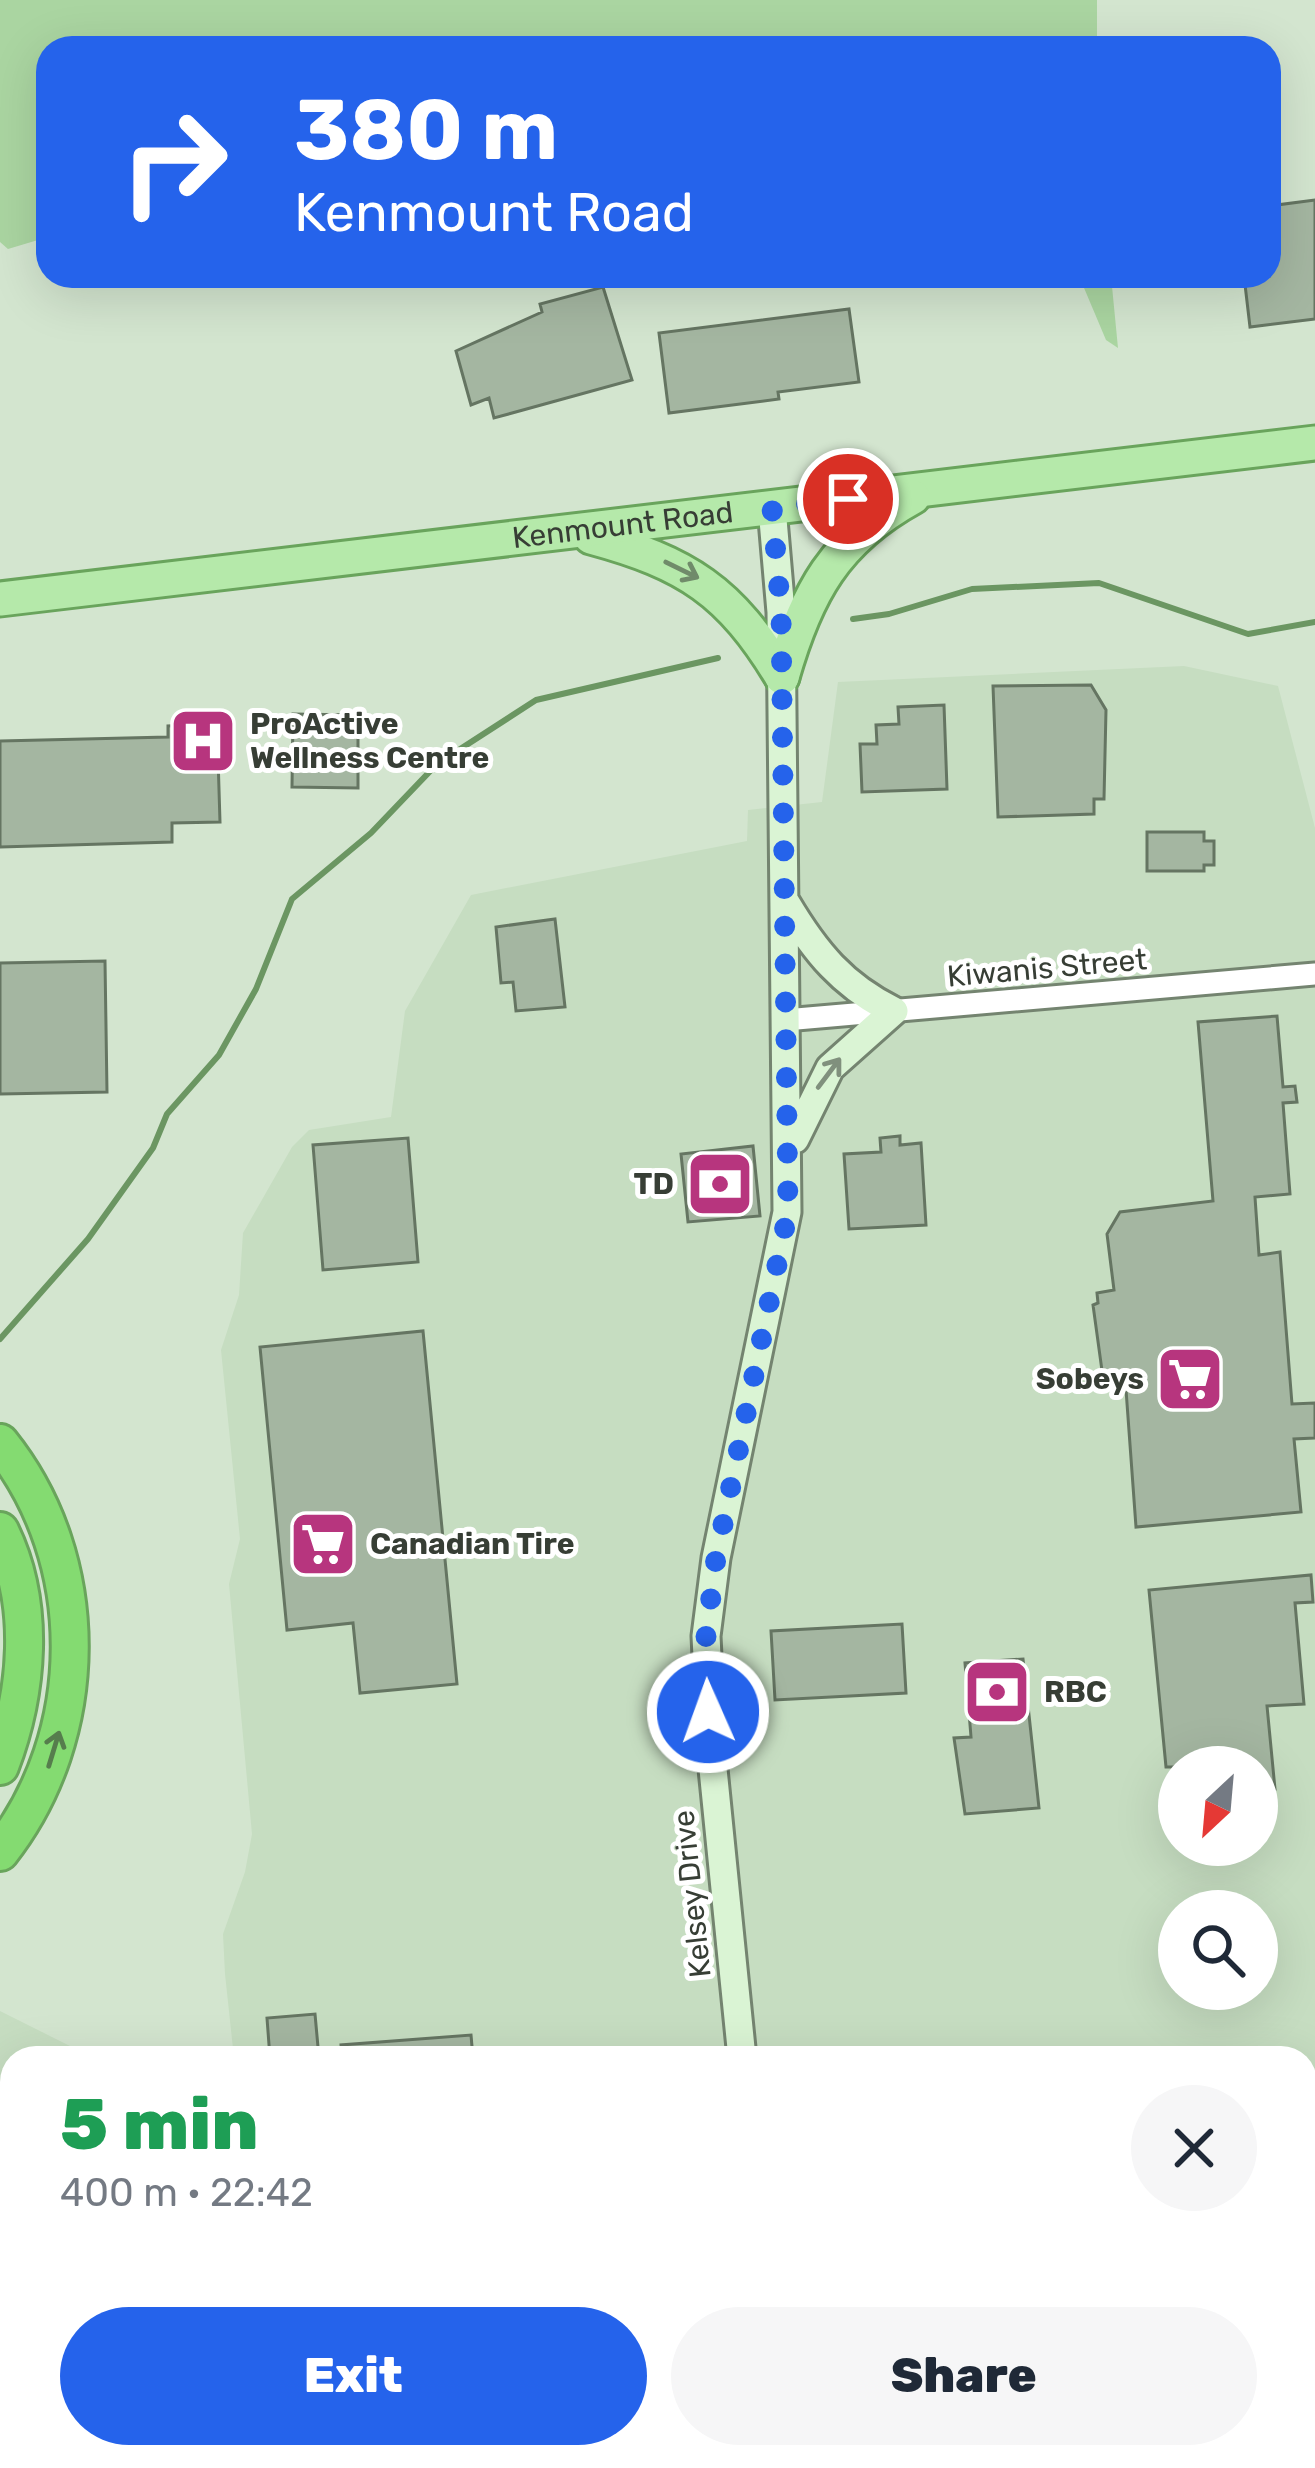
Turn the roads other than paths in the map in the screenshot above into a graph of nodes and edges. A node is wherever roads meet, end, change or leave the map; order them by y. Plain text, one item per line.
1 (1315, 443) edge
2 (925, 490) junction
3 (772, 508) junction
4 (572, 532) junction
5 (0, 599) edge
6 (782, 676) junction
7 (783, 898) junction
8 (1315, 974) edge
9 (894, 1011) junction
10 (785, 1020) junction
11 (789, 1154) junction
12 (0, 1443) edge
13 (0, 1532) edge
14 (0, 1766) edge
15 (0, 1852) edge
16 (741, 2046) edge

1 - 2 main road, Kenmount Road
2 - 3 main road, Kenmount Road
2 - 6 main road
3 - 4 main road, Kenmount Road
3 - 6 main road, Kelsey Drive
4 - 5 main road, Kenmount Road
4 -> 6 main road
6 - 7 main road, Kelsey Drive
7 - 9 main road
7 - 10 main road, Kelsey Drive
8 - 9 street, Kiwanis Street
9 - 10 street, Kiwanis Street
11 -> 9 main road
10 - 11 main road, Kelsey Drive
11 - 16 main road, Kelsey Drive
15 -> 12 highway
13 - 14 highway

